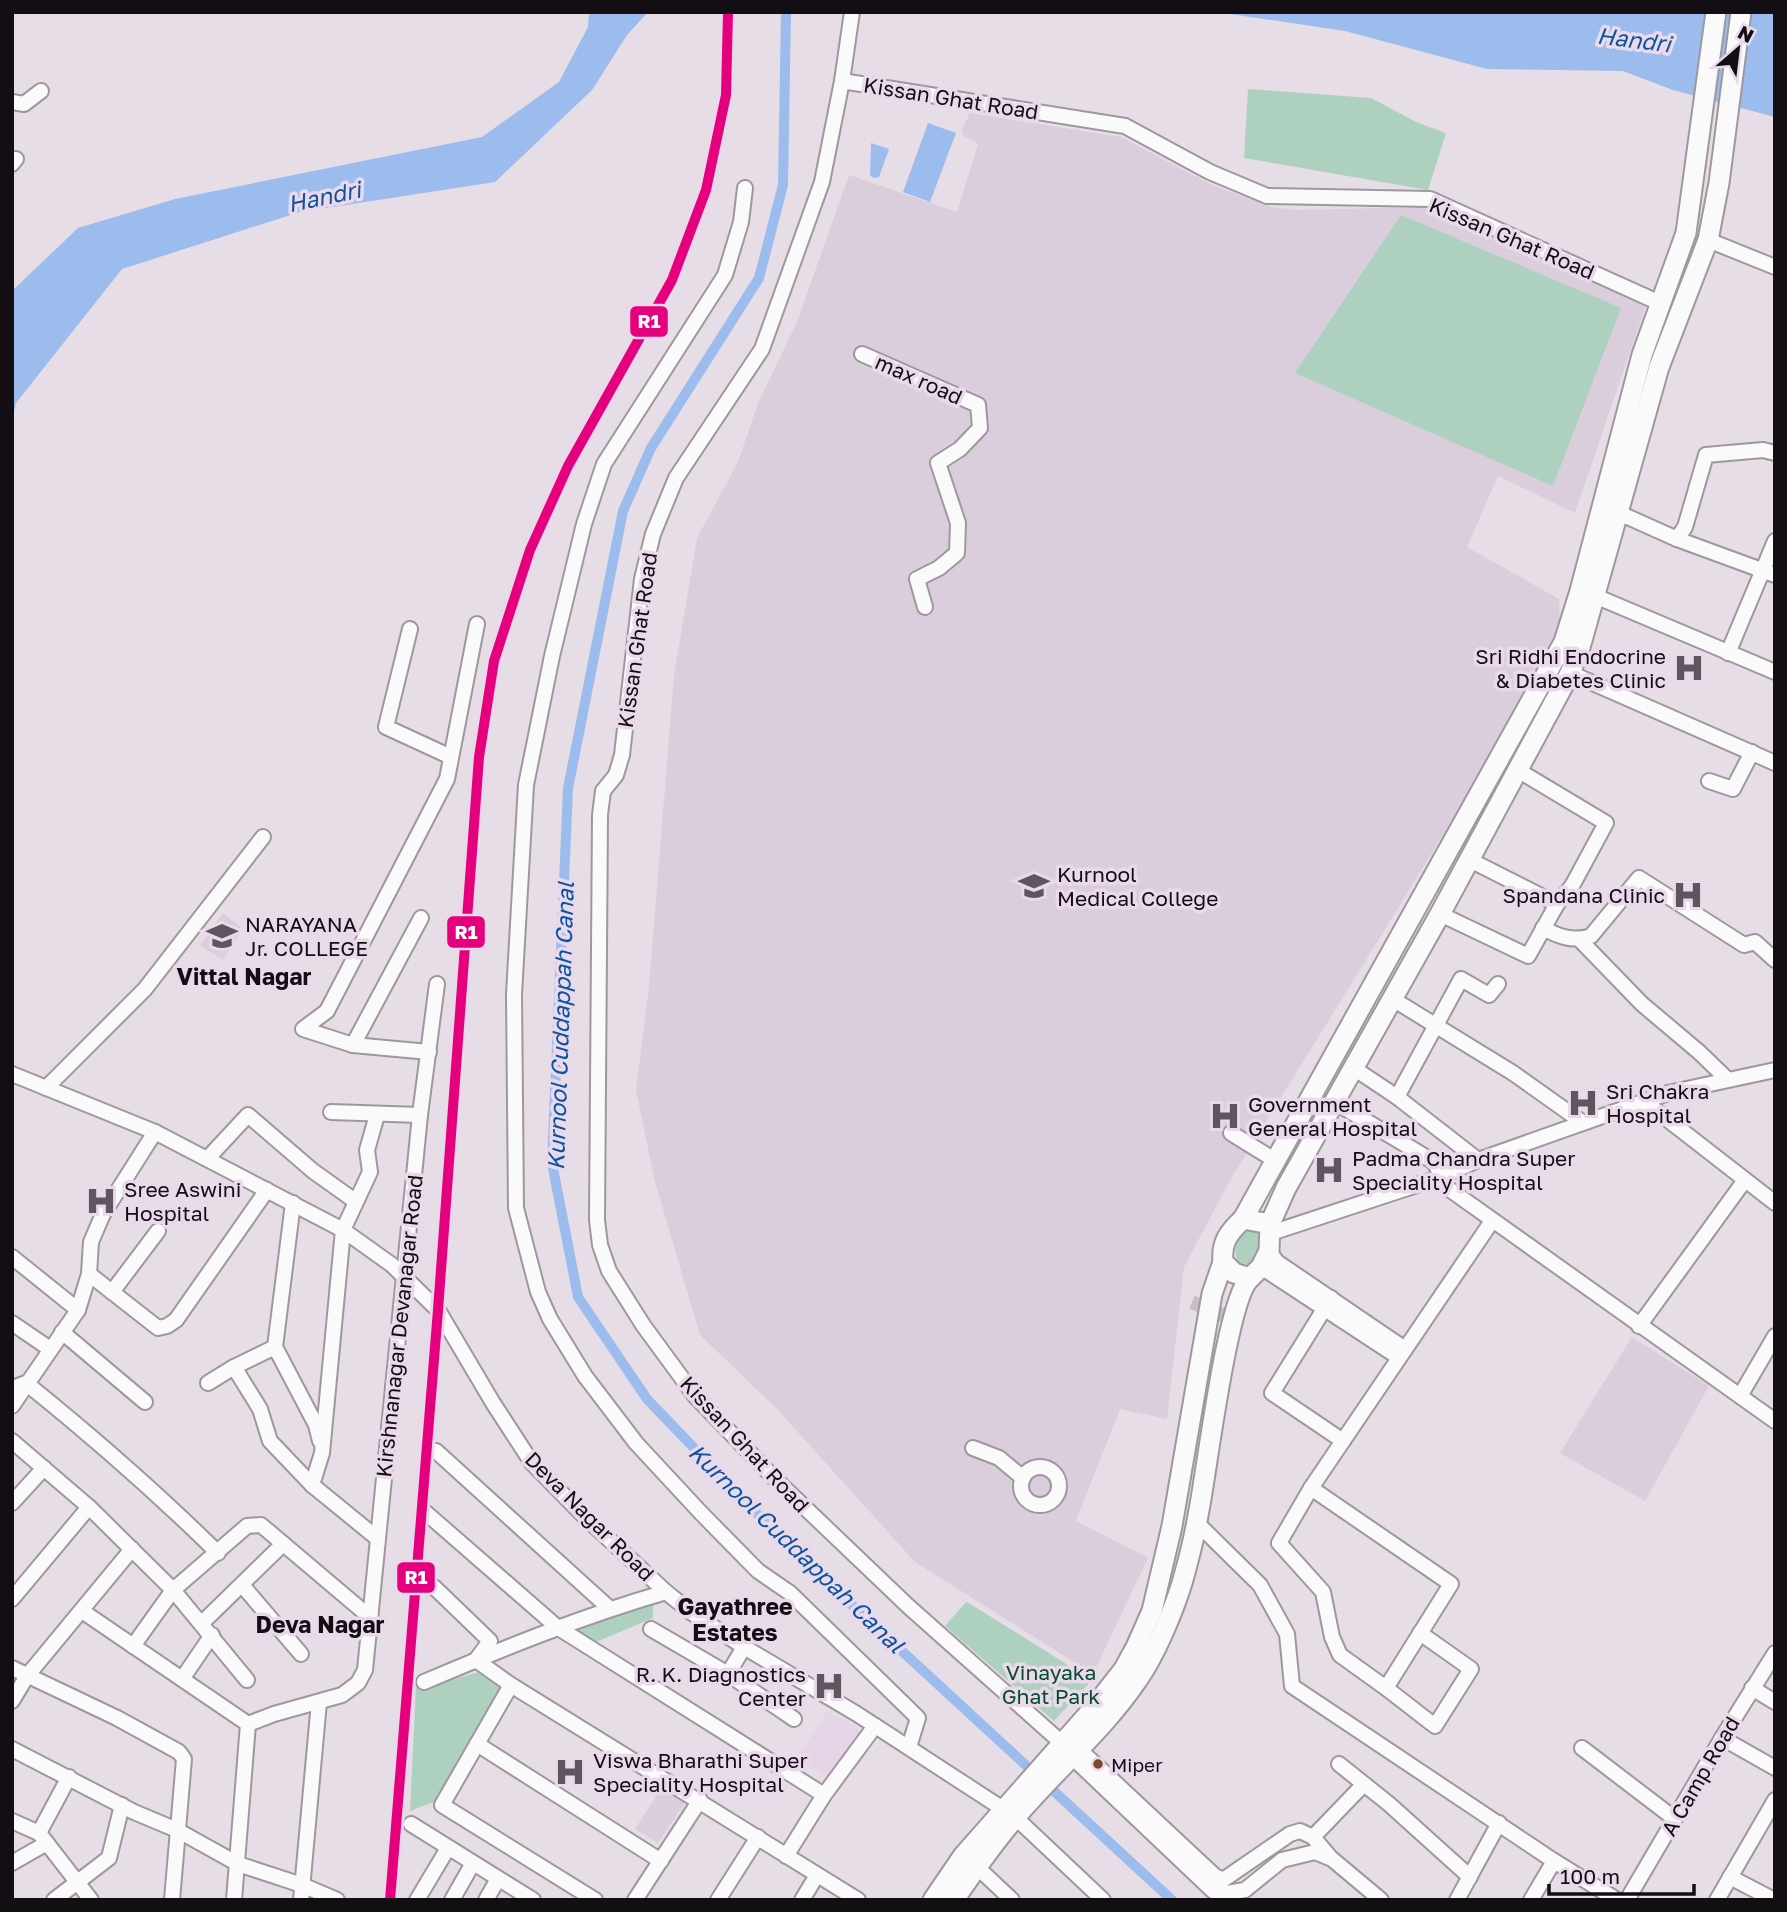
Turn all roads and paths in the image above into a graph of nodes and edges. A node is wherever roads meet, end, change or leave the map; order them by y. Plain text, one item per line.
1 (852, 12) edge
2 (1716, 12) edge
3 (1741, 12) edge
4 (842, 81) junction
5 (41, 91) dead end
6 (12, 102) edge
7 (745, 188) dead end
8 (1708, 240) junction
9 (1775, 267) edge
10 (1671, 281) junction
11 (1690, 289) junction
12 (1662, 304) junction
13 (862, 354) dead end
14 (1775, 453) edge
15 (1619, 513) junction
16 (1677, 539) junction
17 (1775, 541) edge
18 (1769, 572) edge
19 (1588, 594) junction
20 (925, 607) dead end
21 (477, 624) dead end
22 (410, 629) dead end
23 (1728, 653) junction
24 (1775, 672) edge
25 (1570, 673) junction
26 (1752, 752) junction
27 (451, 757) junction
28 (1773, 758) edge
29 (1516, 769) junction
30 (1709, 780) dead end
31 (263, 837) dead end
32 (1468, 859) junction
33 (1557, 904) junction
34 (1440, 914) junction
35 (421, 918) dead end
36 (1543, 928) junction
37 (1580, 940) junction
38 (1775, 960) edge
39 (437, 984) dead end
40 (1497, 984) dead end
41 (1391, 998) junction
42 (1436, 1025) junction
43 (353, 1045) junction
44 (429, 1052) junction
45 (1352, 1067) junction
46 (1775, 1070) edge
47 (12, 1074) edge
48 (1727, 1079) junction
49 (46, 1088) junction
50 (1397, 1097) junction
51 (1333, 1101) junction
52 (1645, 1101) junction
53 (331, 1112) dead end
54 (377, 1115) junction
55 (421, 1115) junction
56 (1582, 1122) junction
57 (155, 1132) junction
58 (1231, 1133) dead end
59 (207, 1159) junction
60 (1478, 1160) junction
61 (1276, 1161) junction
62 (1438, 1177) junction
63 (1745, 1180) junction
64 (267, 1191) junction
65 (355, 1201) junction
66 (1775, 1202) edge
67 (293, 1203) junction
68 (1243, 1219) junction
69 (1492, 1220) junction
70 (343, 1230) junction
71 (158, 1231) dead end
72 (1264, 1251) junction
73 (12, 1257) edge
74 (1223, 1262) junction
75 (89, 1274) junction
76 (405, 1278) junction
77 (112, 1292) junction
78 (1328, 1303) junction
79 (78, 1310) junction
80 (12, 1323) edge
81 (1639, 1326) junction
82 (62, 1332) junction
83 (1775, 1336) edge
84 (275, 1347) junction
85 (50, 1349) junction
86 (1401, 1353) junction
87 (234, 1367) junction
88 (208, 1383) dead end
89 (19, 1386) edge
90 (1740, 1396) junction
91 (145, 1402) dead end
92 (12, 1406) edge
93 (1775, 1421) edge
94 (12, 1441) edge
95 (1343, 1441) junction
96 (973, 1448) dead end
97 (436, 1451) dead end
98 (322, 1453) junction
99 (44, 1468) junction
100 (1023, 1478) dead end
101 (312, 1485) junction
102 (1311, 1488) junction
103 (12, 1503) edge
104 (89, 1507) junction
105 (425, 1512) dead end
106 (1197, 1523) junction
107 (377, 1538) junction
108 (283, 1544) junction
109 (132, 1549) junction
110 (218, 1553) junction
111 (242, 1585) junction
112 (434, 1587) dead end
113 (173, 1590) junction
114 (666, 1592) junction
115 (12, 1599) edge
116 (609, 1608) junction
117 (82, 1611) junction
118 (371, 1619) junction
119 (202, 1623) junction
120 (557, 1627) junction
121 (651, 1629) dead end
122 (1420, 1633) junction
123 (212, 1635) junction
124 (133, 1646) junction
125 (744, 1647) junction
126 (1775, 1653) edge
127 (301, 1654) dead end
128 (476, 1660) junction
129 (12, 1668) edge
130 (728, 1674) junction
131 (27, 1676) junction
132 (182, 1679) junction
133 (247, 1680) dead end
134 (424, 1682) dead end
135 (512, 1685) junction
136 (1387, 1688) junction
137 (1752, 1688) junction
138 (12, 1701) edge
139 (319, 1702) junction
140 (1775, 1702) edge
141 (794, 1719) dead end
142 (248, 1724) junction
143 (875, 1726) junction
144 (1722, 1738) junction
145 (477, 1744) junction
146 (909, 1747) junction
147 (1582, 1748) dead end
148 (12, 1749) edge
149 (1067, 1753) junction
150 (1339, 1764) dead end
151 (1775, 1768) edge
152 (69, 1777) junction
153 (1364, 1784) junction
154 (824, 1794) junction
155 (701, 1800) junction
156 (1775, 1800) edge
157 (122, 1805) junction
158 (1009, 1814) junction
159 (1675, 1819) junction
160 (12, 1821) edge
161 (411, 1824) dead end
162 (1499, 1824) junction
163 (177, 1830) junction
164 (758, 1837) junction
165 (43, 1838) junction
166 (1314, 1845) junction
167 (448, 1848) junction
168 (786, 1856) junction
169 (661, 1861) junction
170 (1554, 1861) junction
171 (12, 1863) edge
172 (473, 1863) junction
173 (238, 1864) junction
174 (977, 1867) junction
175 (817, 1875) junction
176 (1470, 1877) junction
177 (1730, 1877) junction
178 (498, 1879) junction
179 (76, 1882) junction
180 (302, 1892) edge
181 (526, 1898) edge
182 (54, 1900) edge
183 (91, 1900) edge
184 (172, 1900) edge
185 (234, 1900) edge
186 (337, 1900) edge
187 (417, 1900) edge
188 (452, 1900) edge
189 (486, 1900) edge
190 (595, 1900) edge
191 (635, 1900) edge
192 (718, 1900) edge
193 (802, 1900) edge
194 (858, 1900) edge
195 (933, 1900) edge
196 (954, 1900) edge
197 (1012, 1900) edge
198 (1103, 1900) edge
199 (1381, 1900) edge
200 (1457, 1900) edge
201 (1531, 1900) edge
202 (1617, 1900) edge
203 (1627, 1900) edge
204 (1717, 1900) edge
205 (1774, 1900) edge

1 - 4 street
2 - 10 main road
3 - 8 main road
4 - 12 street, Kissan Ghat Road
4 - 149 street, Kissan Ghat Road
5 - 6 street
7 - 146 street
8 - 9 street
8 - 11 main road
10 - 11 main road
10 - 12 main road
11 - 15 main road
12 - 19 main road
13 - 20 street, max road
14 - 16 street
15 - 16 street
15 - 19 main road
16 - 18 street
17 - 18 street
18 - 23 street
19 - 23 street
19 - 25 main road
19 - 61 main road
21 - 27 street
22 - 27 street
23 - 24 street
25 - 26 street
25 - 29 main road
26 - 28 street
26 - 30 street
27 - 43 street
29 - 32 main road
29 - 33 street
31 - 49 street
32 - 33 street
32 - 34 main road
33 - 36 street
34 - 36 street
34 - 41 main road
35 - 43 street
36 - 37 street
37 - 38 street
37 - 48 street
39 - 44 street, Kirshnanagar Devanagar Road
40 - 42 street
41 - 42 street
41 - 45 main road
42 - 50 street
42 - 56 street
43 - 44 street
44 - 55 street, Kirshnanagar Devanagar Road
45 - 50 street
45 - 51 main road
46 - 48 street
47 - 49 street, Deva Nagar Road
48 - 52 street
49 - 57 street, Deva Nagar Road
50 - 60 street
51 - 62 street
51 - 72 main road
52 - 56 street
52 - 63 street
53 - 54 street
54 - 55 street
54 - 65 street
55 - 76 street, Kirshnanagar Devanagar Road
56 - 60 street
57 - 59 street, Deva Nagar Road
57 - 75 street
58 - 61 street
59 - 64 street, Deva Nagar Road
59 - 65 street
60 - 62 street
61 - 68 main road
62 - 69 street
62 - 72 street
63 - 66 street
63 - 81 street
64 - 67 street, Deva Nagar Road
64 - 77 street
65 - 70 street
67 - 70 street, Deva Nagar Road
67 - 84 street
68 - 72 main road
68 - 74 main road
69 - 81 street
69 - 86 street
70 - 76 street, Deva Nagar Road
70 - 98 street
71 - 77 street
72 - 74 main road
72 - 78 street
72 - 106 main road
73 - 79 street
74 - 149 main road
75 - 77 street
75 - 79 street
76 - 107 street, Kirshnanagar Devanagar Road
76 - 114 street, Deva Nagar Road
78 - 86 street
78 - 95 street
79 - 82 street
80 - 85 street
81 - 90 street
82 - 85 street
82 - 91 street
83 - 90 street
84 - 87 street
84 - 98 street
85 - 89 street
86 - 95 street
87 - 88 street
87 - 101 street
89 - 92 street
89 - 110 street
90 - 93 street
94 - 99 street
95 - 102 street
96 - 100 street
97 - 116 street
98 - 101 street
99 - 103 street
99 - 104 street
101 - 107 street
102 - 122 street
102 - 136 street
104 - 109 street
104 - 115 street
105 - 120 street
106 - 149 main road
106 - 162 street
107 - 118 street, Kirshnanagar Devanagar Road
108 - 110 street
108 - 111 street
108 - 118 street
109 - 113 street
109 - 117 street
110 - 113 street
111 - 119 street
111 - 127 street
112 - 128 street
113 - 119 street
113 - 124 street
114 - 116 street
114 - 125 street, Deva Nagar Road
116 - 120 street
117 - 124 street
117 - 131 street
118 - 139 street, Kirshnanagar Devanagar Road
119 - 123 street
120 - 128 street
120 - 154 street
121 - 130 street
122 - 136 street
122 - 136 street
123 - 132 street
123 - 133 street
124 - 132 street
125 - 130 street
125 - 143 street, Deva Nagar Road
126 - 137 street, A Camp Road
128 - 134 street
128 - 135 street
129 - 131 street
130 - 141 street
131 - 138 street
131 - 163 street
132 - 142 street
135 - 145 street
135 - 155 street
137 - 140 street
137 - 144 street, A Camp Road
139 - 142 street
139 - 180 street
142 - 173 street
143 - 146 street, Deva Nagar Road
143 - 154 street
144 - 151 street
144 - 159 street, A Camp Road
145 - 169 street
145 - 190 street
146 - 158 street, Deva Nagar Road
147 - 159 street
148 - 152 street
149 - 158 main road
149 - 166 street
149 - 166 street
150 - 153 street
152 - 157 street
152 - 165 street
153 - 166 street
153 - 176 street
154 - 168 street
155 - 164 street
155 - 169 street
156 - 177 street
157 - 163 street
157 - 179 street
158 - 174 main road
158 - 195 main road
158 - 198 street, Deva Nagar Road
159 - 203 street, A Camp Road
160 - 165 street
161 - 167 street
162 - 170 street
162 - 176 street
163 - 173 street
163 - 184 street
164 - 168 street
164 - 192 street
165 - 171 street
165 - 179 street
166 - 199 street
167 - 172 street
167 - 187 street
168 - 175 street
169 - 191 street
170 - 201 street
170 - 202 street
172 - 178 street
172 - 188 street
173 - 180 street
173 - 185 street
174 - 196 main road
174 - 197 street
175 - 193 street
175 - 194 street
176 - 200 street
177 - 204 street
177 - 205 street
178 - 181 street
178 - 189 street
179 - 182 street
179 - 183 street
180 - 186 street

